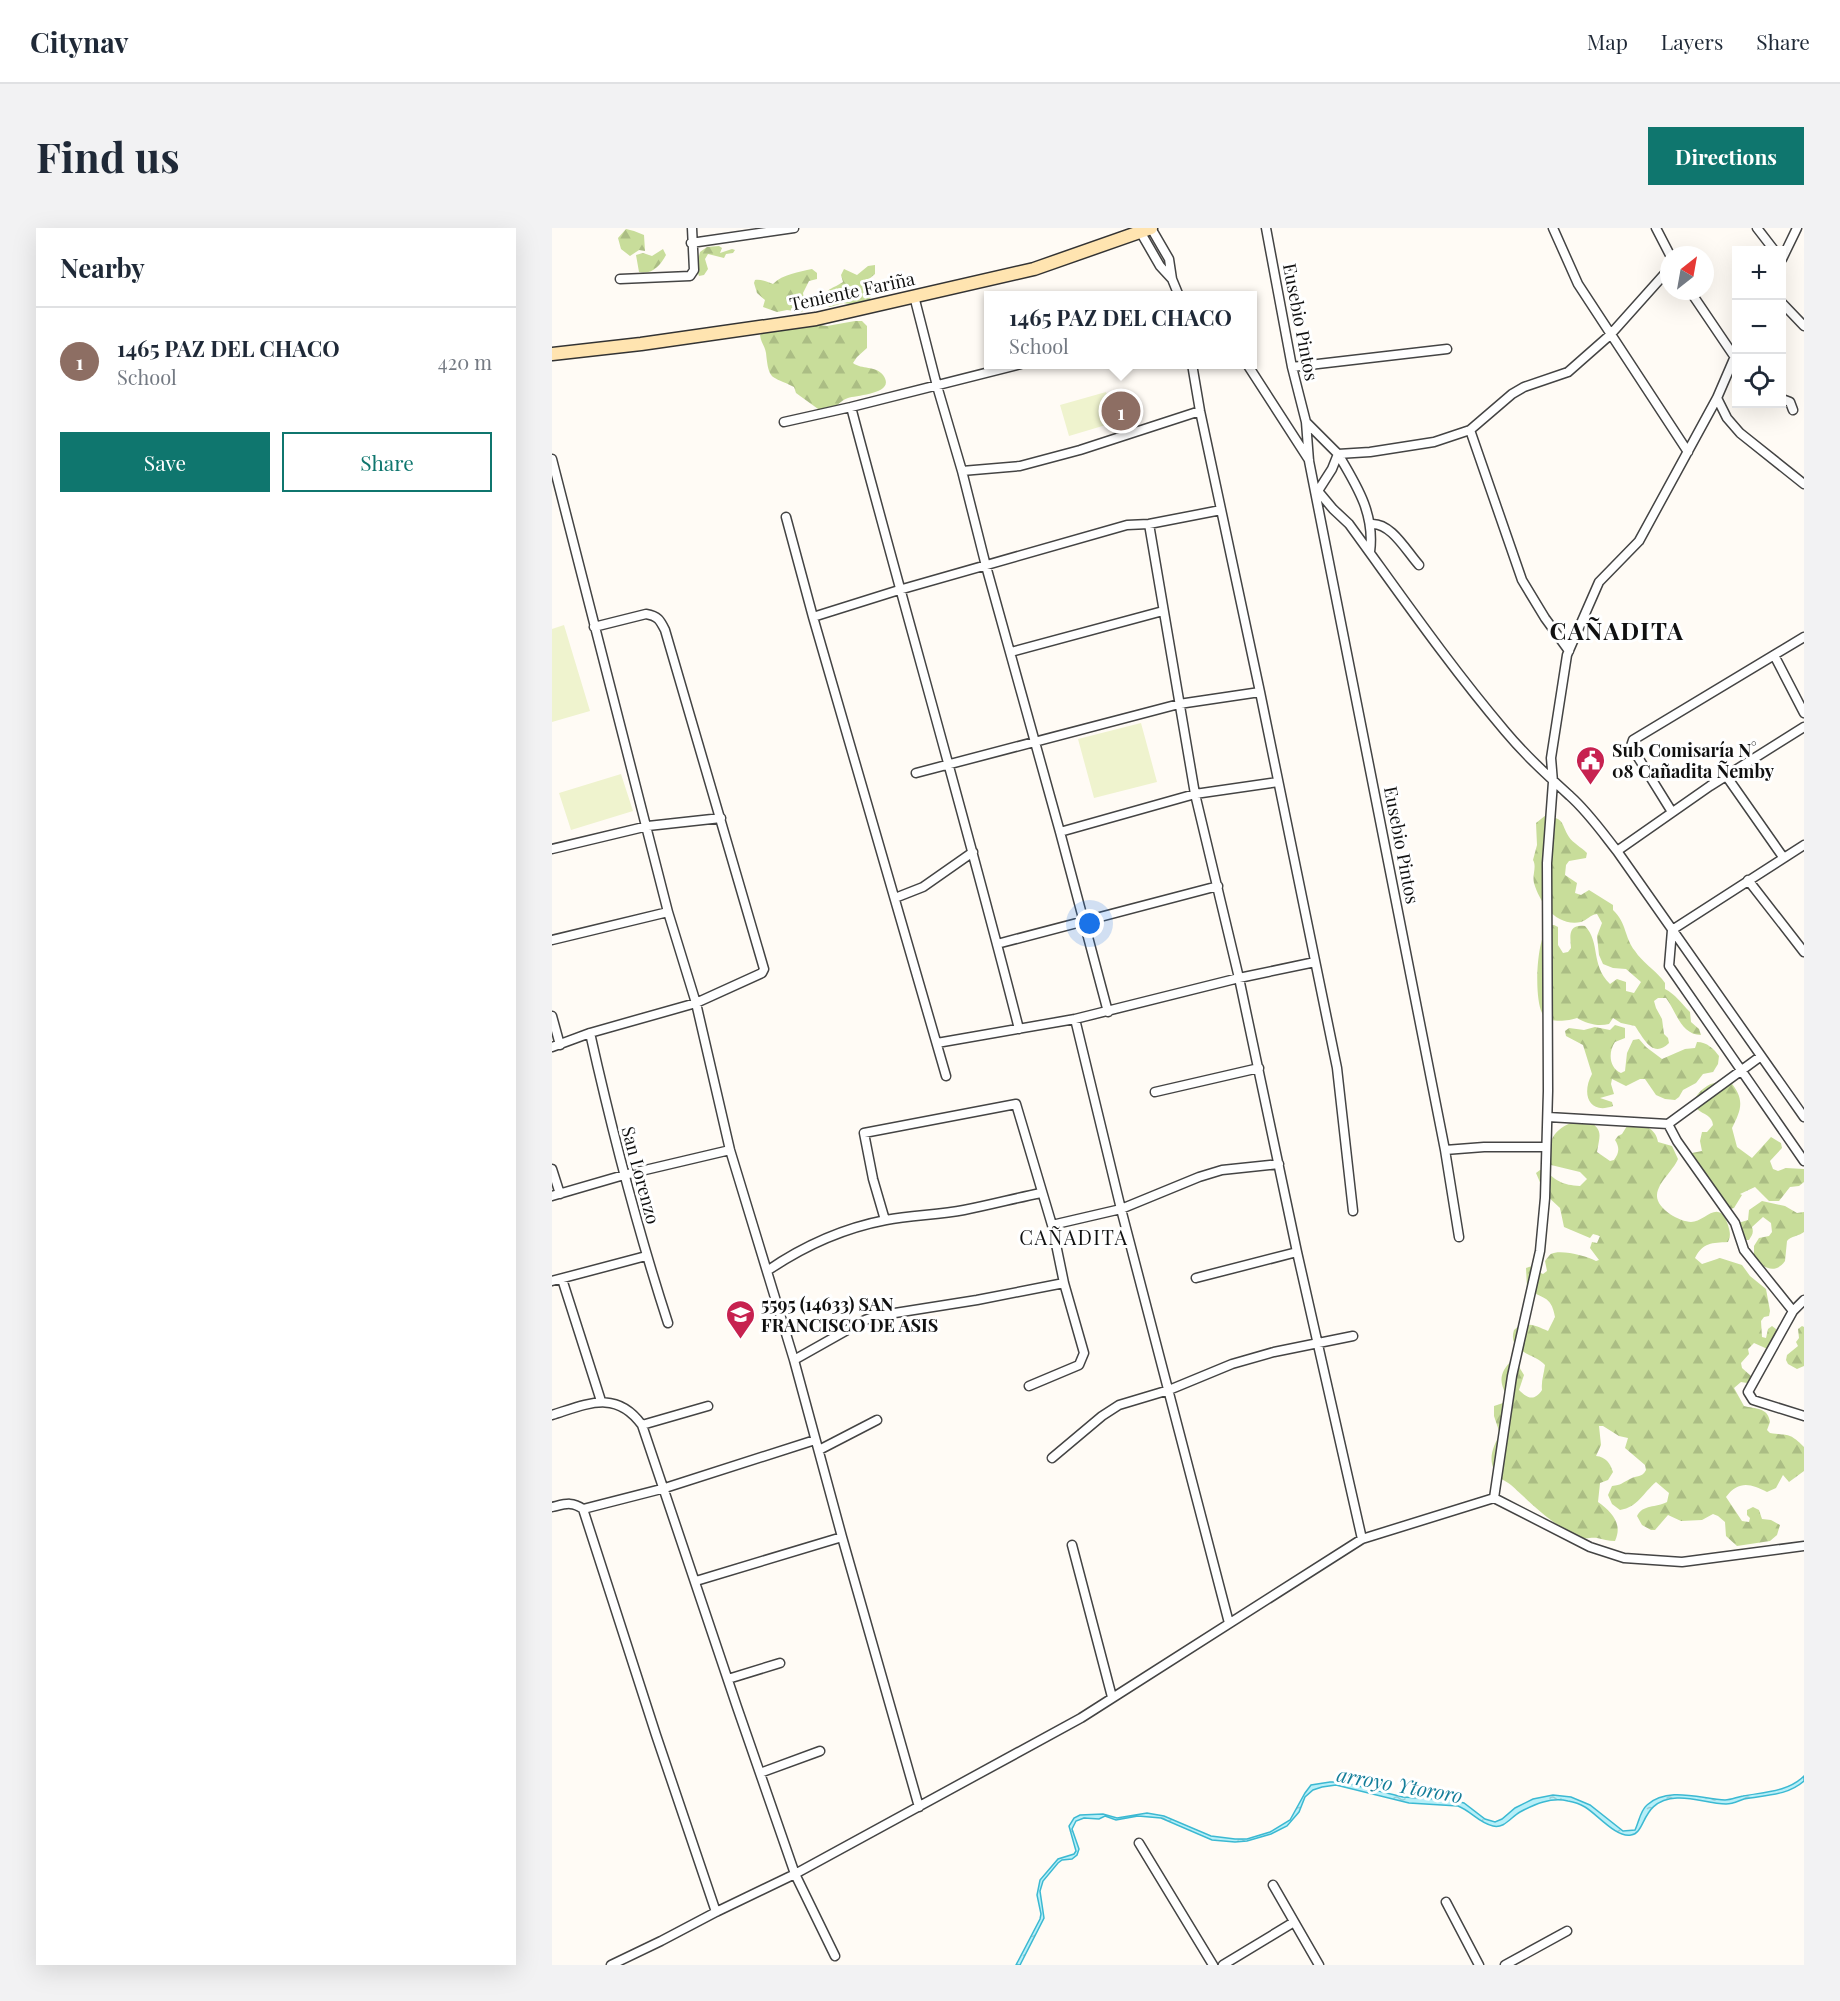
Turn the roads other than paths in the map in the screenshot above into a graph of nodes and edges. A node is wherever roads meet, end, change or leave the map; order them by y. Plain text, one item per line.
1 (692, 228) edge
2 (794, 228) edge
3 (1266, 228) edge
4 (1553, 228) edge
5 (1656, 228) edge
6 (1757, 228) edge
7 (1797, 228) edge
8 (1148, 229) edge
9 (691, 243) junction
10 (1665, 246) edge
11 (1771, 246) edge
12 (1786, 251) edge
13 (1660, 278) edge
14 (620, 279) dead end
15 (1177, 291) edge
16 (914, 296) junction
17 (1696, 300) edge
18 (1786, 307) edge
19 (1804, 326) edge
20 (1610, 335) junction
21 (1447, 349) dead end
22 (552, 354) edge
23 (1734, 354) edge
24 (1732, 366) edge
25 (1292, 367) junction
26 (1002, 369) edge
27 (1193, 369) edge
28 (1250, 369) edge
29 (937, 386) junction
30 (1717, 398) junction
31 (1786, 400) edge
32 (850, 407) junction
33 (1793, 410) dead end
34 (1200, 411) junction
35 (784, 422) dead end
36 (1306, 422) junction
37 (1470, 430) junction
38 (1688, 452) junction
39 (1338, 454) junction
40 (552, 459) edge
41 (1309, 460) junction
42 (963, 471) junction
43 (1804, 484) edge
44 (1317, 492) junction
45 (1221, 510) junction
46 (786, 517) dead end
47 (1149, 524) junction
48 (1371, 524) junction
49 (1370, 552) junction
50 (1419, 565) dead end
51 (986, 566) junction
52 (899, 590) junction
53 (1163, 611) junction
54 (813, 617) junction
55 (594, 627) junction
56 (1804, 637) edge
57 (1569, 651) junction
58 (1011, 652) junction
59 (1774, 655) junction
60 (1260, 692) junction
61 (1179, 704) junction
62 (1804, 713) edge
63 (1804, 727) edge
64 (1034, 742) junction
65 (948, 764) junction
66 (916, 773) dead end
67 (1727, 777) junction
68 (1278, 782) junction
69 (1552, 782) junction
70 (1195, 794) junction
71 (1672, 812) junction
72 (721, 818) junction
73 (648, 826) junction
74 (1060, 832) junction
75 (1804, 845) edge
76 (552, 849) edge
77 (1617, 851) junction
78 (973, 852) junction
79 (1783, 857) junction
80 (1748, 880) junction
81 (1218, 886) junction
82 (895, 898) junction
83 (668, 912) junction
84 (1084, 922) junction
85 (1672, 930) junction
86 (552, 940) edge
87 (997, 944) junction
88 (1803, 949) edge
89 (1315, 962) junction
90 (1239, 978) junction
91 (696, 1003) junction
92 (1108, 1012) junction
93 (552, 1016) edge
94 (1075, 1019) junction
95 (1019, 1029) junction
96 (590, 1034) junction
97 (937, 1043) junction
98 (556, 1046) edge
99 (1761, 1056) junction
100 (1259, 1068) junction
101 (1740, 1072) junction
102 (946, 1076) dead end
103 (1155, 1092) dead end
104 (1803, 1112) edge
105 (1548, 1117) junction
106 (1668, 1124) junction
107 (1546, 1147) junction
108 (730, 1150) junction
109 (1445, 1150) junction
110 (1804, 1161) edge
111 (1279, 1164) junction
112 (552, 1169) edge
113 (624, 1175) junction
114 (1041, 1193) junction
115 (556, 1195) edge
116 (1121, 1209) junction
117 (1353, 1211) dead end
118 (885, 1220) junction
119 (1052, 1225) junction
120 (1459, 1237) dead end
121 (1297, 1252) junction
122 (646, 1256) junction
123 (767, 1271) junction
124 (1196, 1278) dead end
125 (562, 1279) junction
126 (552, 1281) edge
127 (1064, 1283) junction
128 (1804, 1300) edge
129 (1793, 1311) junction
130 (668, 1323) dead end
131 (1353, 1336) dead end
132 (1319, 1343) junction
133 (794, 1360) junction
134 (1029, 1386) dead end
135 (1169, 1390) junction
136 (601, 1401) junction
137 (708, 1406) dead end
138 (552, 1415) edge
139 (1804, 1416) edge
140 (877, 1420) dead end
141 (642, 1425) junction
142 (815, 1440) junction
143 (819, 1450) junction
144 (1052, 1458) dead end
145 (665, 1488) junction
146 (1494, 1498) junction
147 (552, 1507) edge
148 (583, 1509) junction
149 (842, 1537) junction
150 (1362, 1539) junction
151 (1072, 1545) dead end
152 (1804, 1546) edge
153 (696, 1581) junction
154 (1229, 1623) junction
155 (780, 1663) dead end
156 (728, 1679) junction
157 (1112, 1697) junction
158 (820, 1751) dead end
159 (760, 1773) junction
160 (919, 1807) junction
161 (1139, 1843) dead end
162 (795, 1874) junction
163 (1273, 1885) dead end
164 (1446, 1902) dead end
165 (716, 1912) junction
166 (1294, 1922) junction
167 (1567, 1931) dead end
168 (835, 1956) dead end
169 (611, 1965) edge
170 (1213, 1965) edge
171 (1223, 1965) edge
172 (1320, 1965) edge
173 (1479, 1965) edge
174 (1505, 1965) edge

1 - 9 street
2 - 9 street
3 - 25 street, Eusebio Pintos
4 - 20 street
5 - 10 street
6 - 11 street
7 - 12 street
8 - 15 street
8 - 16 street, Teniente Fariña
9 - 14 street
13 - 20 street
16 - 22 street, Teniente Fariña
16 - 29 street
17 - 23 street
18 - 19 street
20 - 37 street
20 - 38 street
21 - 25 street
24 - 30 street
25 - 36 street, Eusebio Pintos
26 - 29 street
27 - 34 street
28 - 41 street
29 - 32 street
29 - 42 street
30 - 38 street
30 - 43 street
31 - 33 street
32 - 35 street
32 - 52 street
34 - 42 street
34 - 45 street
36 - 39 street
36 - 41 street, Eusebio Pintos
37 - 39 street
37 - 57 street
38 - 57 street
39 - 44 street
39 - 48 street
40 - 55 street
41 - 44 street, Eusebio Pintos
42 - 51 street
44 - 49 street
44 - 109 street, Eusebio Pintos
45 - 47 street
45 - 60 street
46 - 54 street
47 - 51 street
47 - 53 street
48 - 49 street
48 - 50 street
49 - 69 street
51 - 52 street
51 - 58 street
52 - 54 street
52 - 65 street
53 - 58 street
53 - 61 street
54 - 82 street
55 - 72 street
55 - 73 street
56 - 59 street
57 - 69 street
58 - 64 street
59 - 62 street
59 - 71 street
60 - 61 street
60 - 68 street
61 - 64 street
61 - 70 street
63 - 67 street
64 - 65 street
64 - 74 street
65 - 66 street
65 - 78 street
67 - 71 street
67 - 79 street
68 - 70 street
68 - 89 street
69 - 77 street
69 - 105 street
70 - 74 street
70 - 81 street
71 - 77 street
72 - 73 street
72 - 91 street
73 - 76 street
73 - 83 street
74 - 84 street
75 - 79 street
77 - 85 street
78 - 82 street
78 - 87 street
79 - 80 street
80 - 85 street
80 - 88 street
81 - 84 street
81 - 90 street
82 - 97 street
83 - 86 street
83 - 91 street
84 - 87 street
84 - 92 street
85 - 99 street
85 - 101 street
87 - 95 street
89 - 90 street
89 - 117 street
90 - 92 street
90 - 100 street
91 - 96 street
91 - 108 street
92 - 94 street
93 - 98 street
94 - 95 street
94 - 116 street
95 - 97 street
96 - 98 street
96 - 113 street, San Lorenzo
97 - 102 street
99 - 101 street
99 - 104 street
100 - 103 street
100 - 111 street
101 - 106 street
101 - 110 street
105 - 106 street
105 - 107 street
106 - 129 street
107 - 109 street
107 - 146 street
108 - 113 street
108 - 123 street
109 - 120 street, Eusebio Pintos
111 - 116 street
111 - 121 street
112 - 115 street
113 - 115 street
113 - 122 street, San Lorenzo
114 - 118 street
114 - 118 street
114 - 119 street
116 - 119 street
116 - 135 street
118 - 123 street
119 - 127 street
121 - 124 street
121 - 132 street
122 - 125 street
122 - 130 street, San Lorenzo
123 - 133 street
125 - 126 street
125 - 136 street
127 - 133 street
127 - 134 street
128 - 129 street
129 - 139 street
131 - 132 street
132 - 135 street
132 - 150 street
133 - 142 street
135 - 144 street
135 - 154 street
136 - 138 street
136 - 141 street
137 - 141 street
140 - 143 street
141 - 145 street
142 - 143 street
142 - 145 street
143 - 149 street
145 - 148 street
145 - 153 street
146 - 150 street
146 - 152 street
147 - 148 street
148 - 165 street
149 - 153 street
149 - 160 street
150 - 154 street
151 - 157 street
153 - 156 street
154 - 157 street
155 - 156 street
156 - 159 street
157 - 160 street
158 - 159 street
159 - 162 street
160 - 162 street
161 - 170 street
162 - 165 street
162 - 168 street
163 - 166 street
164 - 173 street
165 - 169 street
166 - 171 street
166 - 172 street
167 - 174 street

